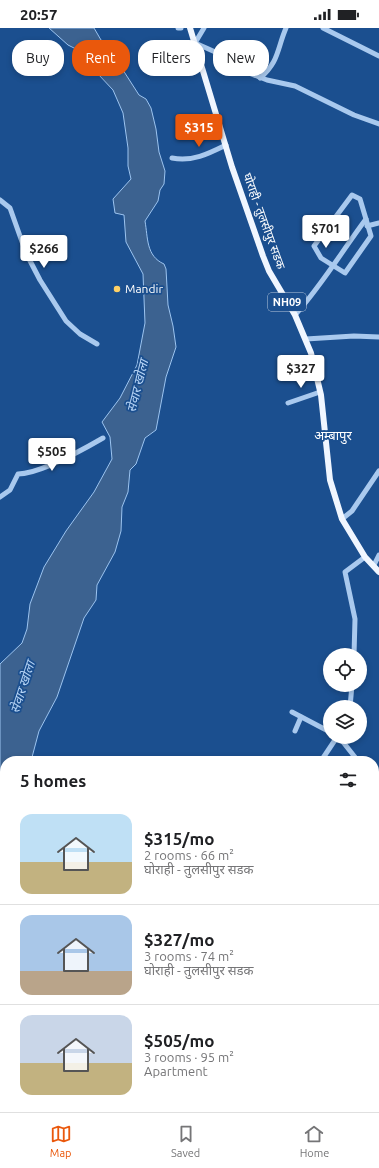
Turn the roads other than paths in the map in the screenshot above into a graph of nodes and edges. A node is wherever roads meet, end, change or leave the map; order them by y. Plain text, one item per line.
1 (178, 28) edge
2 (181, 28) edge
3 (190, 28) edge
4 (204, 28) edge
5 (286, 28) edge
6 (323, 28) edge
7 (195, 40) edge
8 (198, 40) edge
9 (205, 47) edge
10 (379, 56) edge
11 (205, 74) edge
12 (260, 78) junction
13 (379, 124) edge
14 (226, 145) junction
15 (172, 158) dead end
16 (0, 200) edge
17 (366, 219) junction
18 (379, 223) edge
19 (368, 226) junction
20 (332, 266) junction
21 (295, 315) junction
22 (379, 337) edge
23 (306, 339) junction
24 (96, 344) dead end
25 (320, 392) junction
26 (288, 403) dead end
27 (103, 438) dead end
28 (379, 471) edge
29 (0, 497) edge
30 (342, 519) junction
31 (379, 555) edge
32 (365, 557) junction
33 (374, 565) junction
34 (379, 572) edge
35 (354, 648) edge
36 (292, 712) dead end
37 (302, 717) junction
38 (323, 728) edge
39 (295, 731) dead end
40 (333, 744) edge
41 (347, 744) edge
42 (325, 756) edge
43 (355, 756) edge

1 - 2 street
3 - 7 main road, घोराही - तुलसीपुर सडक / NH09
4 - 8 street
5 - 12 street
6 - 10 street
9 - 12 street
11 - 14 main road, घोराही - तुलसीपुर सडक / NH09
12 - 13 street
14 - 15 street
14 - 21 main road, घोराही - तुलसीपुर सडक / NH09
16 - 24 street
17 - 19 street
17 - 20 street
17 - 20 street
18 - 19 street
19 - 20 street
20 - 21 street
21 - 23 main road, घोराही - तुलसीपुर सडक / NH09
22 - 23 street
23 - 25 main road, घोराही - तुलसीपुर सडक / NH09
25 - 26 street
25 - 30 main road, घोराही - तुलसीपुर सडक / NH09
27 - 29 street
28 - 30 street
30 - 32 main road, घोराही - तुलसीपुर सडक / NH09
31 - 33 street
32 - 33 main road, घोराही - तुलसीपुर सडक / NH09
32 - 35 street
33 - 34 main road, घोराही - तुलसीपुर सडक / NH09
36 - 37 street
37 - 38 street
37 - 39 street
40 - 42 street
41 - 43 street

